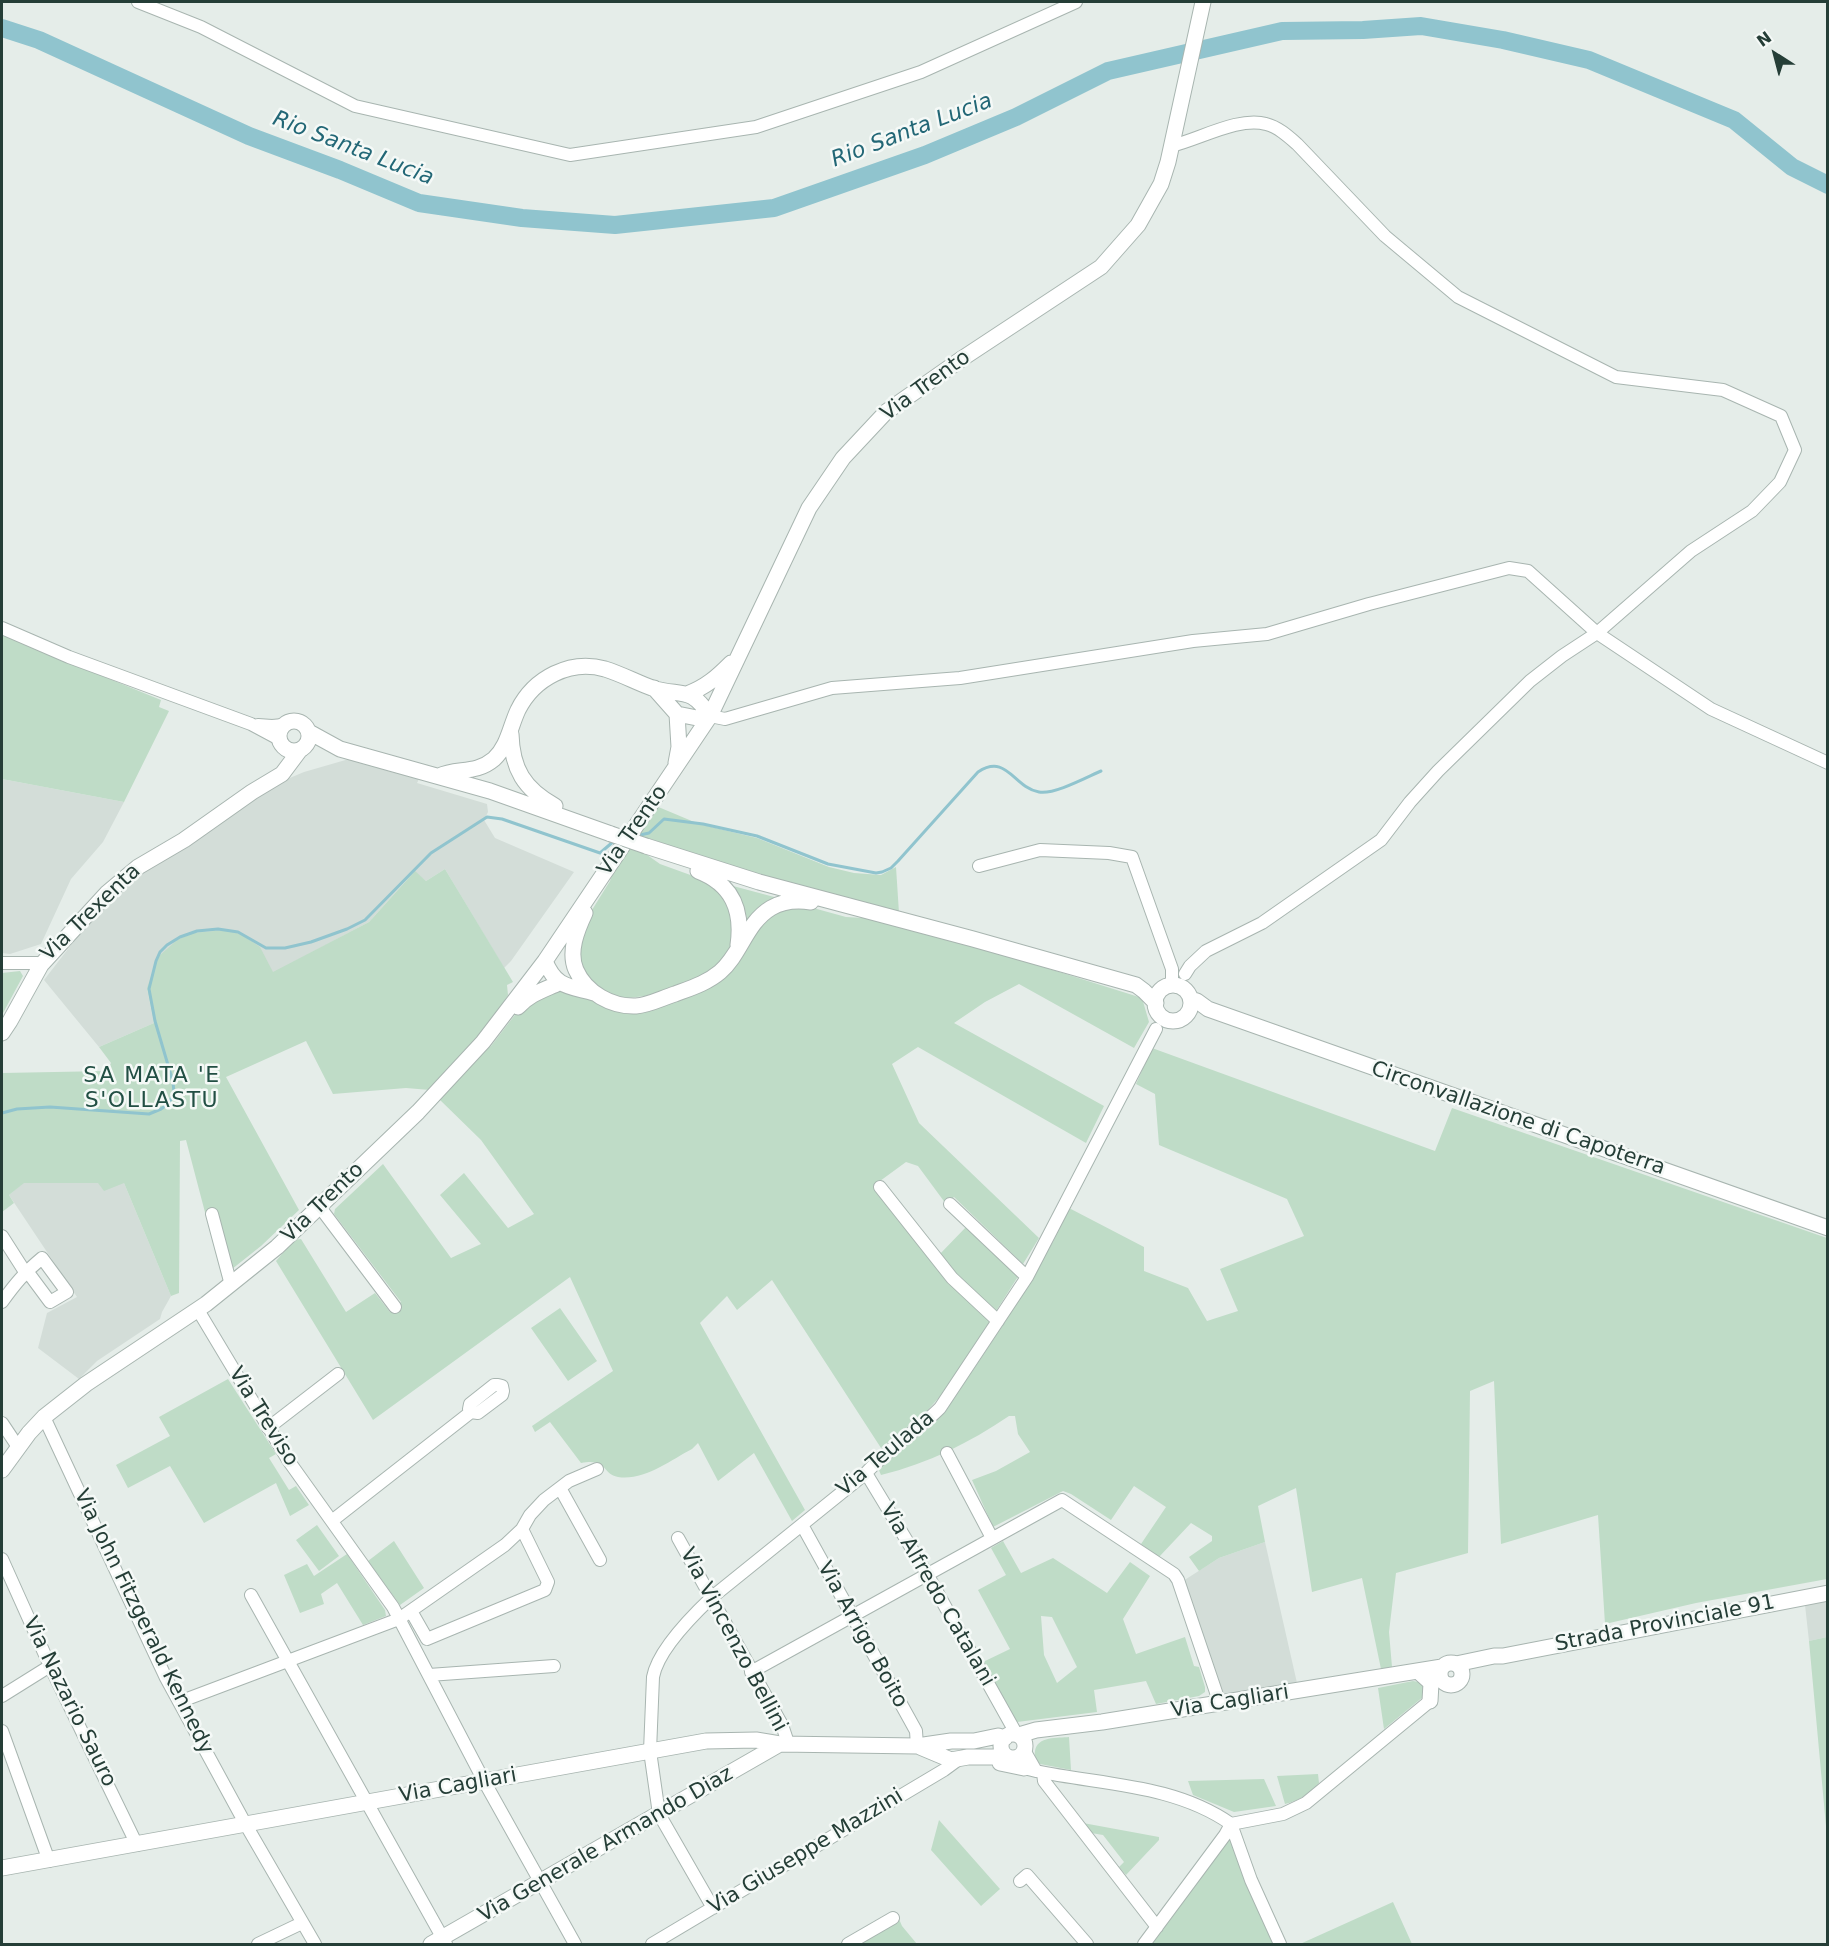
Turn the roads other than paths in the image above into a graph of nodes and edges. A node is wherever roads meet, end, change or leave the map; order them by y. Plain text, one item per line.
1 (138, 2) edge
2 (1076, 2) edge
3 (1203, 2) edge
4 (1172, 140) junction
5 (2, 628) edge
6 (1597, 633) junction
7 (741, 653) junction
8 (654, 688) junction
9 (687, 694) junction
10 (677, 714) junction
11 (710, 716) junction
12 (512, 727) junction
13 (309, 732) junction
14 (282, 736) junction
15 (303, 749) junction
16 (340, 749) junction
17 (1827, 763) edge
18 (674, 770) junction
19 (439, 776) junction
20 (265, 783) junction
21 (571, 819) junction
22 (664, 853) junction
23 (979, 866) dead end
24 (594, 886) junction
25 (854, 908) junction
26 (737, 948) junction
27 (545, 961) junction
28 (2, 963) edge
29 (41, 965) junction
30 (576, 970) junction
31 (559, 983) junction
32 (595, 993) junction
33 (1173, 996) junction
34 (1208, 1009) junction
35 (495, 1028) junction
36 (1156, 1029) joint
37 (2, 1033) edge
38 (880, 1187) dead end
39 (950, 1204) dead end
40 (319, 1206) junction
41 (212, 1214) dead end
42 (1827, 1228) edge
43 (2, 1236) edge
44 (1027, 1276) junction
45 (231, 1285) junction
46 (2, 1302) edge
47 (395, 1307) dead end
48 (198, 1310) junction
49 (998, 1321) junction
50 (338, 1374) dead end
51 (471, 1412) dead end
52 (44, 1417) junction
53 (2, 1423) edge
54 (268, 1428) junction
55 (18, 1447) junction
56 (947, 1453) dead end
57 (2, 1470) edge
58 (597, 1470) dead end
59 (866, 1473) junction
60 (560, 1488) junction
61 (333, 1520) junction
62 (802, 1525) junction
63 (522, 1528) junction
64 (678, 1538) dead end
65 (992, 1538) junction
66 (2, 1559) edge
67 (600, 1560) dead end
68 (927, 1574) junction
69 (1827, 1593) edge
70 (251, 1595) dead end
71 (711, 1598) junction
72 (411, 1611) junction
73 (852, 1616) junction
74 (399, 1619) junction
75 (288, 1662) junction
76 (50, 1666) junction
77 (554, 1666) dead end
78 (751, 1672) junction
79 (1418, 1673) junction
80 (429, 1675) junction
81 (1449, 1675) junction
82 (2, 1696) edge
83 (1430, 1701) junction
84 (179, 1702) junction
85 (1220, 1704) junction
86 (2, 1731) edge
87 (784, 1744) junction
88 (1015, 1744) junction
89 (917, 1746) junction
90 (943, 1749) junction
91 (650, 1750) junction
92 (982, 1757) junction
93 (959, 1759) junction
94 (1034, 1771) junction
95 (484, 1781) junction
96 (366, 1803) junction
97 (658, 1814) junction
98 (1231, 1824) junction
99 (246, 1825) junction
100 (137, 1845) junction
101 (49, 1861) junction
102 (2, 1868) edge
103 (1020, 1881) dead end
104 (540, 1883) junction
105 (713, 1908) junction
106 (893, 1918) dead end
107 (302, 1923) junction
108 (1157, 1927) junction
109 (440, 1942) edge
110 (258, 1944) edge
111 (315, 1944) edge
112 (575, 1944) edge
113 (652, 1944) edge
114 (848, 1944) edge
115 (1087, 1944) edge
116 (1144, 1944) edge
117 (1280, 1944) edge

1 - 2 street
3 - 4 street, Via Trento
4 - 6 street
4 - 7 street, Via Trento
5 - 14 street
6 - 11 street
6 - 17 street
6 - 33 street
7 - 9 street
7 - 11 street, Via Trento
8 - 9 street
8 - 10 street
8 - 12 street
9 - 11 street
10 - 11 street
10 - 18 street
11 - 18 street, Via Trento
12 - 19 street
12 - 21 street
13 - 14 street
13 - 15 street
13 - 16 street
14 - 15 street
14 - 20 street
15 - 16 street
15 - 20 street, Via Trexenta
16 - 19 street
18 - 24 street, Via Trento
19 - 21 street
20 - 29 street, Via Trexenta
21 - 22 street, bridge
22 - 25 street
22 - 26 street
23 - 33 street
24 - 27 street, Via Trento
24 - 30 street
25 - 26 street
25 - 33 street
26 - 32 street
27 - 30 street
27 - 31 street
27 - 35 street, Via Trento
28 - 29 street, Via Trexenta
29 - 37 street
30 - 32 street
31 - 32 street
31 - 35 street
33 - 34 street, Circonvallazione di Capoterra
33 - 34 street
33 - 36 street
34 - 42 street, Circonvallazione di Capoterra
35 - 40 street, Via Trento
36 - 44 street, Via Teulada
38 - 49 street
39 - 44 street
40 - 45 street, Via Trento
40 - 47 street
41 - 45 street
43 - 46 street
44 - 49 street, Via Teulada
45 - 48 street, Via Trento
48 - 52 street, Via Trento
48 - 54 street, Via Treviso
49 - 59 street, Via Teulada
50 - 54 street
51 - 61 street
52 - 55 street, Via Trento
52 - 84 street, Via John Fitzgerald Kennedy
53 - 55 street
54 - 61 street, Via Treviso
55 - 57 street, Via Trento
56 - 65 street
58 - 60 street
59 - 62 street, Via Teulada
59 - 68 street, Via Alfredo Catalani
60 - 63 street
60 - 67 street
61 - 74 street, Via Treviso
62 - 71 street, Via Teulada
62 - 73 street, Via Arrigo Boito
63 - 72 street
63 - 72 street
64 - 71 street, Via Vincenzo Bellini
65 - 68 street
65 - 85 street
66 - 76 street, Via Nazario Sauro
68 - 73 street
68 - 88 street, Via Alfredo Catalani
69 - 81 street, Strada Provinciale 91
70 - 75 street
71 - 78 street, Via Vincenzo Bellini
71 - 91 street, Via Teulada
72 - 74 street
73 - 78 street
73 - 89 street, Via Arrigo Boito
74 - 75 street
74 - 80 street, Via Treviso
75 - 84 street
75 - 96 street
76 - 82 street
76 - 100 street, Via Nazario Sauro
77 - 80 street
78 - 87 street, Via Vincenzo Bellini
79 - 81 street, Via Cagliari
79 - 83 street
79 - 85 street, Via Cagliari
80 - 95 street, Via Treviso
81 - 83 street, Strada Provinciale 91
83 - 98 street
84 - 99 street, Via John Fitzgerald Kennedy
85 - 88 street, Via Cagliari
86 - 101 street
87 - 89 street, Via Cagliari
87 - 91 street, Via Cagliari
87 - 97 street, Via Generale Armando Diaz
88 - 90 street, Via Cagliari
88 - 92 street, Via Cagliari
88 - 94 street
89 - 90 street, Via Cagliari
90 - 93 street, Via Cagliari
91 - 95 street, Via Cagliari
91 - 97 street, Via Teulada
92 - 93 street, Via Cagliari
92 - 94 street
93 - 105 street, Via Giuseppe Mazzini
94 - 98 street
94 - 108 street
95 - 96 street, Via Cagliari
95 - 104 street, Via Treviso
96 - 99 street, Via Cagliari
96 - 109 street
97 - 104 street, Via Generale Armando Diaz
97 - 105 street
98 - 108 street
98 - 117 street
99 - 100 street, Via Cagliari
99 - 107 street, Via John Fitzgerald Kennedy
100 - 101 street, Via Cagliari
101 - 102 street, Via Cagliari
103 - 115 street
104 - 109 street, Via Generale Armando Diaz
104 - 112 street, Via Treviso
105 - 113 street, Via Giuseppe Mazzini
106 - 114 street
107 - 110 street
107 - 111 street, Via John Fitzgerald Kennedy
108 - 116 street

